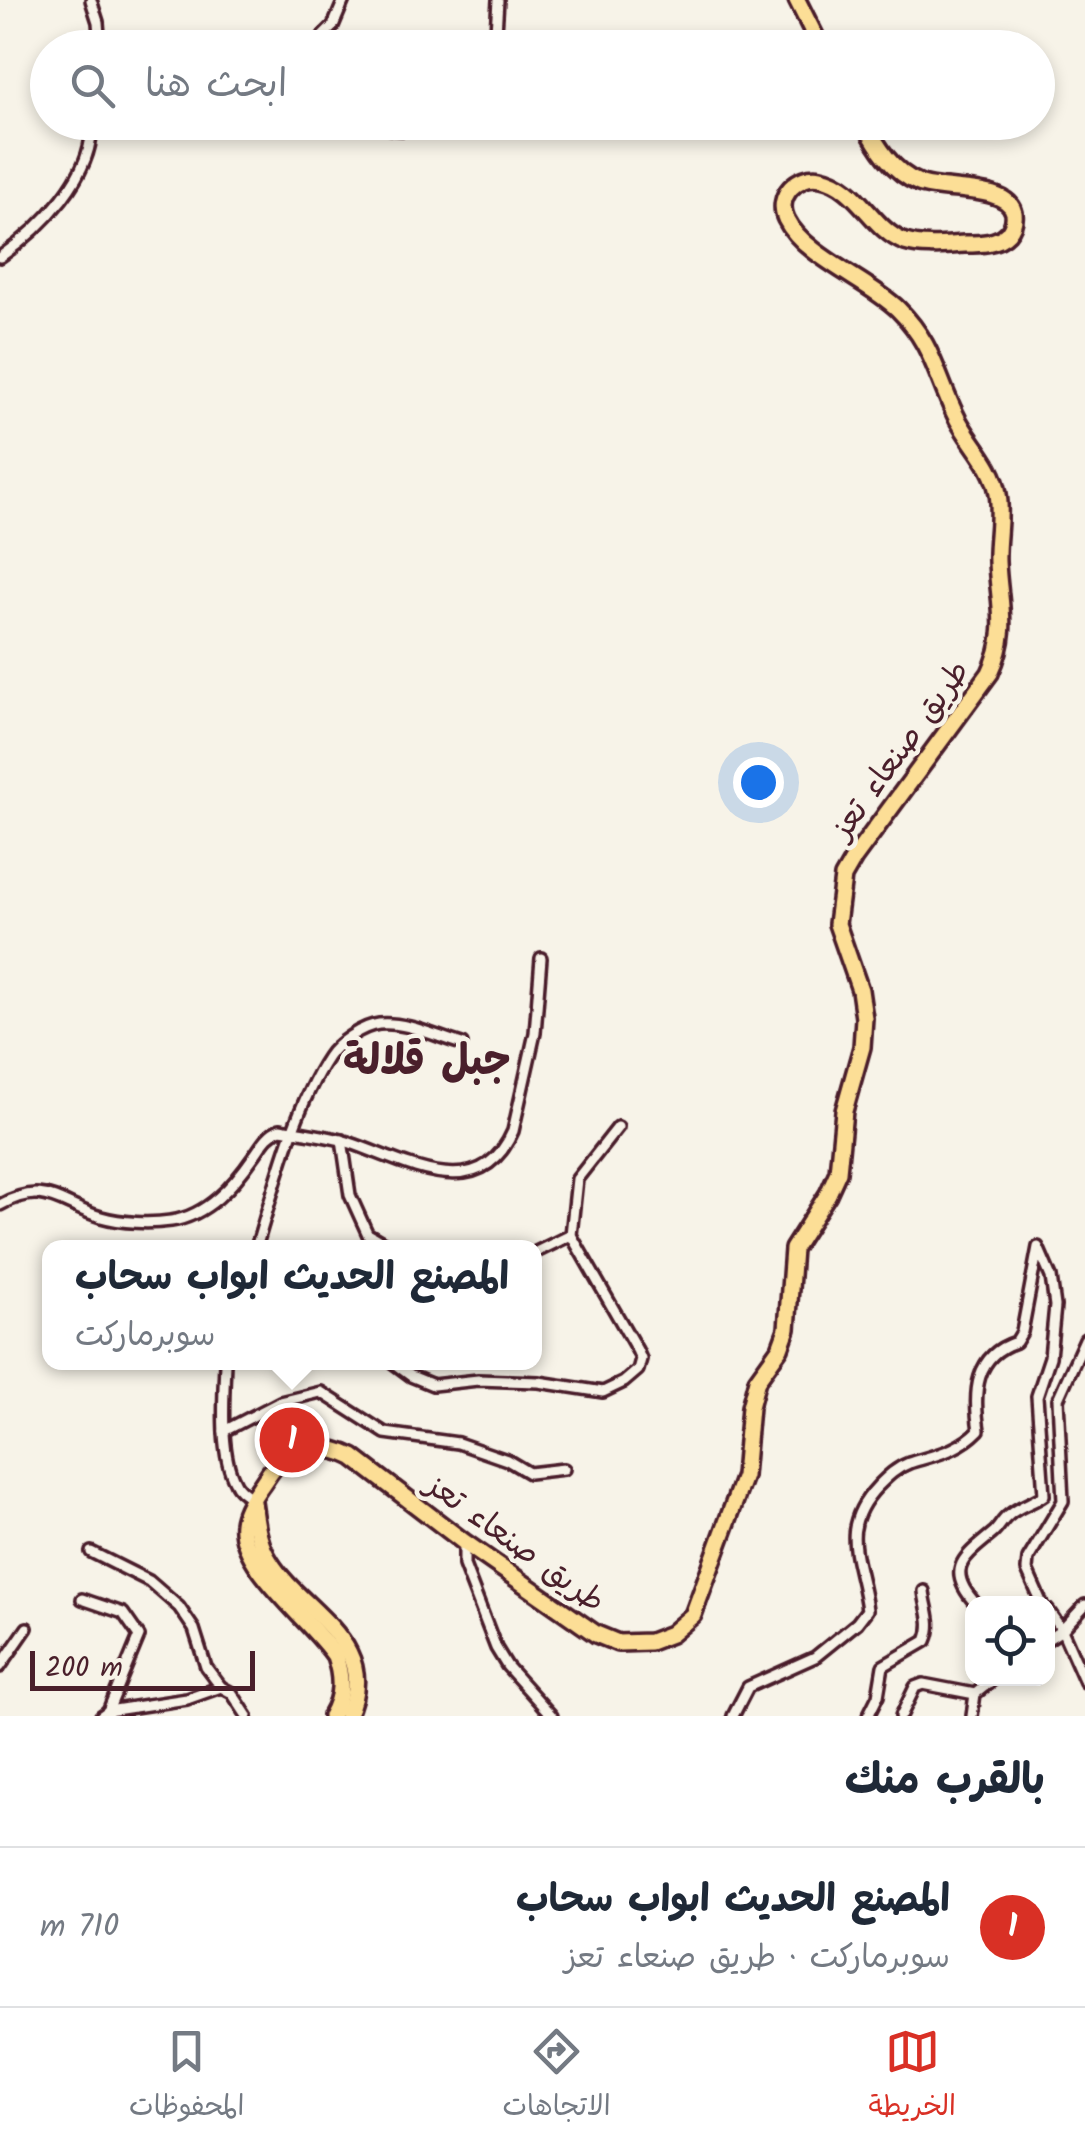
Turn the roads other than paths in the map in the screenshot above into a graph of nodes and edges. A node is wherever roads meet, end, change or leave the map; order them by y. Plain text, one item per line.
1 (91, 0) edge
2 (344, 0) edge
3 (498, 0) edge
4 (797, 0) edge
5 (99, 30) edge
6 (329, 30) edge
7 (496, 30) edge
8 (813, 30) edge
9 (89, 140) edge
10 (875, 140) edge
11 (0, 257) edge
12 (541, 958) dead end
13 (462, 1044) dead end
14 (618, 1128) dead end
15 (294, 1131) junction
16 (342, 1140) junction
17 (0, 1205) edge
18 (370, 1235) junction
19 (571, 1235) junction
20 (259, 1240) edge
21 (372, 1240) edge
22 (378, 1240) edge
23 (542, 1249) edge
24 (1085, 1339) edge
25 (226, 1370) edge
26 (403, 1370) edge
27 (224, 1432) junction
28 (564, 1469) dead end
29 (252, 1498) junction
30 (464, 1542) junction
31 (91, 1552) dead end
32 (924, 1591) dead end
33 (971, 1596) edge
34 (1038, 1596) edge
35 (82, 1599) dead end
36 (1085, 1605) edge
37 (1055, 1620) edge
38 (27, 1628) dead end
39 (1062, 1630) junction
40 (1055, 1634) edge
41 (0, 1667) edge
42 (1085, 1682) edge
43 (985, 1686) edge
44 (221, 1687) junction
45 (975, 1694) junction
46 (104, 1714) edge
47 (247, 1716) edge
48 (332, 1716) edge
49 (347, 1716) edge
50 (552, 1716) edge
51 (733, 1716) edge
52 (868, 1716) edge
53 (901, 1716) edge
54 (972, 1716) edge

1 - 5 street
2 - 6 street
3 - 7 street
4 - 8 highway
9 - 11 street
10 - 30 highway, طريق صنعاء تعز
12 - 16 street
13 - 15 street
14 - 19 street
15 - 16 street
15 - 17 street
15 - 20 street
16 - 18 street
18 - 21 street
18 - 22 street
19 - 23 street
19 - 26 street
24 - 34 street
25 - 27 street
27 - 28 street
27 - 29 street
29 - 30 highway, طريق صنعاء تعز
29 - 48 highway
29 - 49 highway
30 - 50 street
31 - 44 street
32 - 52 street
33 - 51 street
35 - 46 street
36 - 39 street
37 - 39 street
38 - 41 street
39 - 40 street
39 - 42 street
43 - 45 street
44 - 46 street
44 - 47 street
45 - 53 street
45 - 54 street

